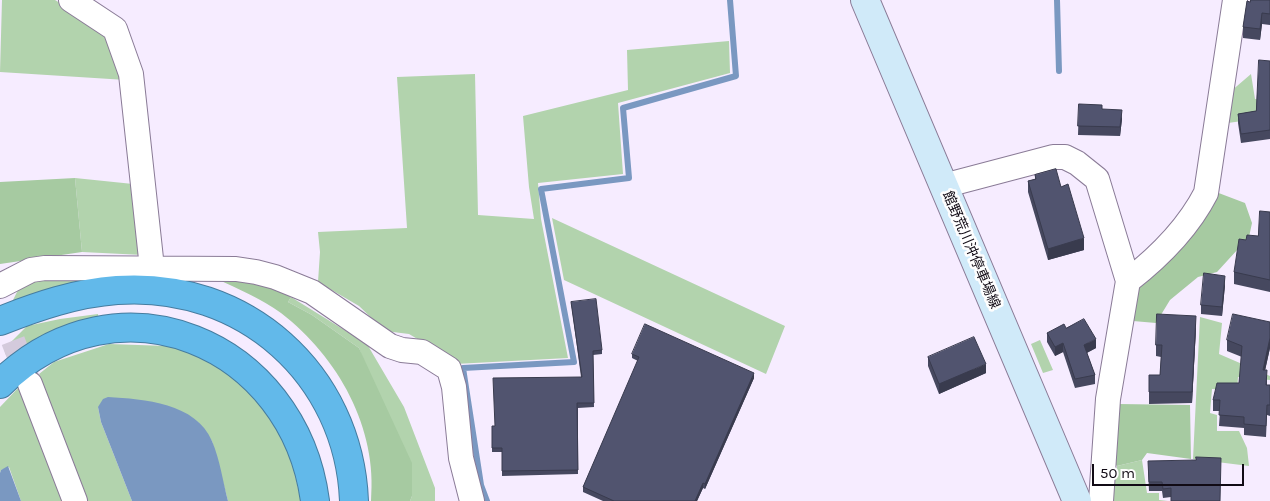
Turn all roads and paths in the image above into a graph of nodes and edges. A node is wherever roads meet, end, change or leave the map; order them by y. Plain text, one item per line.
1 (71, 0) edge
2 (865, 0) edge
3 (1235, 0) edge
4 (944, 186) junction
5 (152, 268) junction
6 (1128, 281) junction
7 (0, 286) edge
8 (0, 321) edge
9 (0, 384) edge
10 (30, 384) tunnel mouth
11 (76, 501) edge
12 (315, 501) edge
13 (354, 501) edge
14 (472, 501) edge
15 (1077, 501) edge
16 (1101, 501) edge

1 - 5 street
2 - 4 main road, 館野荒川沖停車場線
3 - 6 street
4 - 6 street
4 - 15 main road, 館野荒川沖停車場線
5 - 7 street
5 - 14 street
6 - 16 street
8 - 13 highway
9 - 12 highway
10 - 11 street

